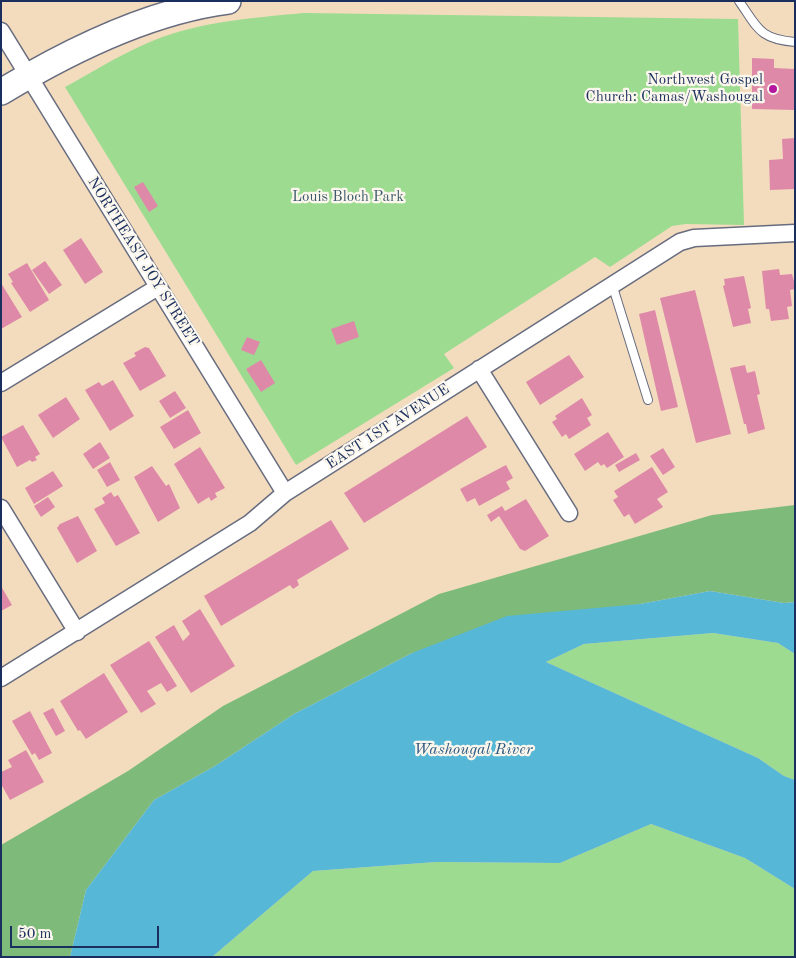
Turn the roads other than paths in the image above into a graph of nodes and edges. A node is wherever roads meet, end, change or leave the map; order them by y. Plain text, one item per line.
1 (228, 1) edge
2 (739, 1) edge
3 (1, 32) edge
4 (795, 42) edge
5 (28, 76) junction
6 (1, 92) edge
7 (795, 233) edge
8 (612, 284) junction
9 (158, 287) junction
10 (479, 369) junction
11 (1, 383) edge
12 (648, 400) dead end
13 (285, 493) junction
14 (1, 508) edge
15 (569, 513) dead end
16 (77, 632) junction
17 (1, 678) edge

1 - 5 main road
2 - 4 lane
3 - 5 street, NORTHEAST JOY STREET
5 - 6 main road
5 - 9 street, NORTHEAST JOY STREET
7 - 8 street, EAST 1ST AVENUE
8 - 10 street, EAST 1ST AVENUE
8 - 12 lane
9 - 11 street
9 - 13 street, NORTHEAST JOY STREET
10 - 13 street, EAST 1ST AVENUE
10 - 15 street
13 - 16 street, EAST 1ST AVENUE
14 - 16 street
16 - 17 street, EAST 1ST AVENUE

